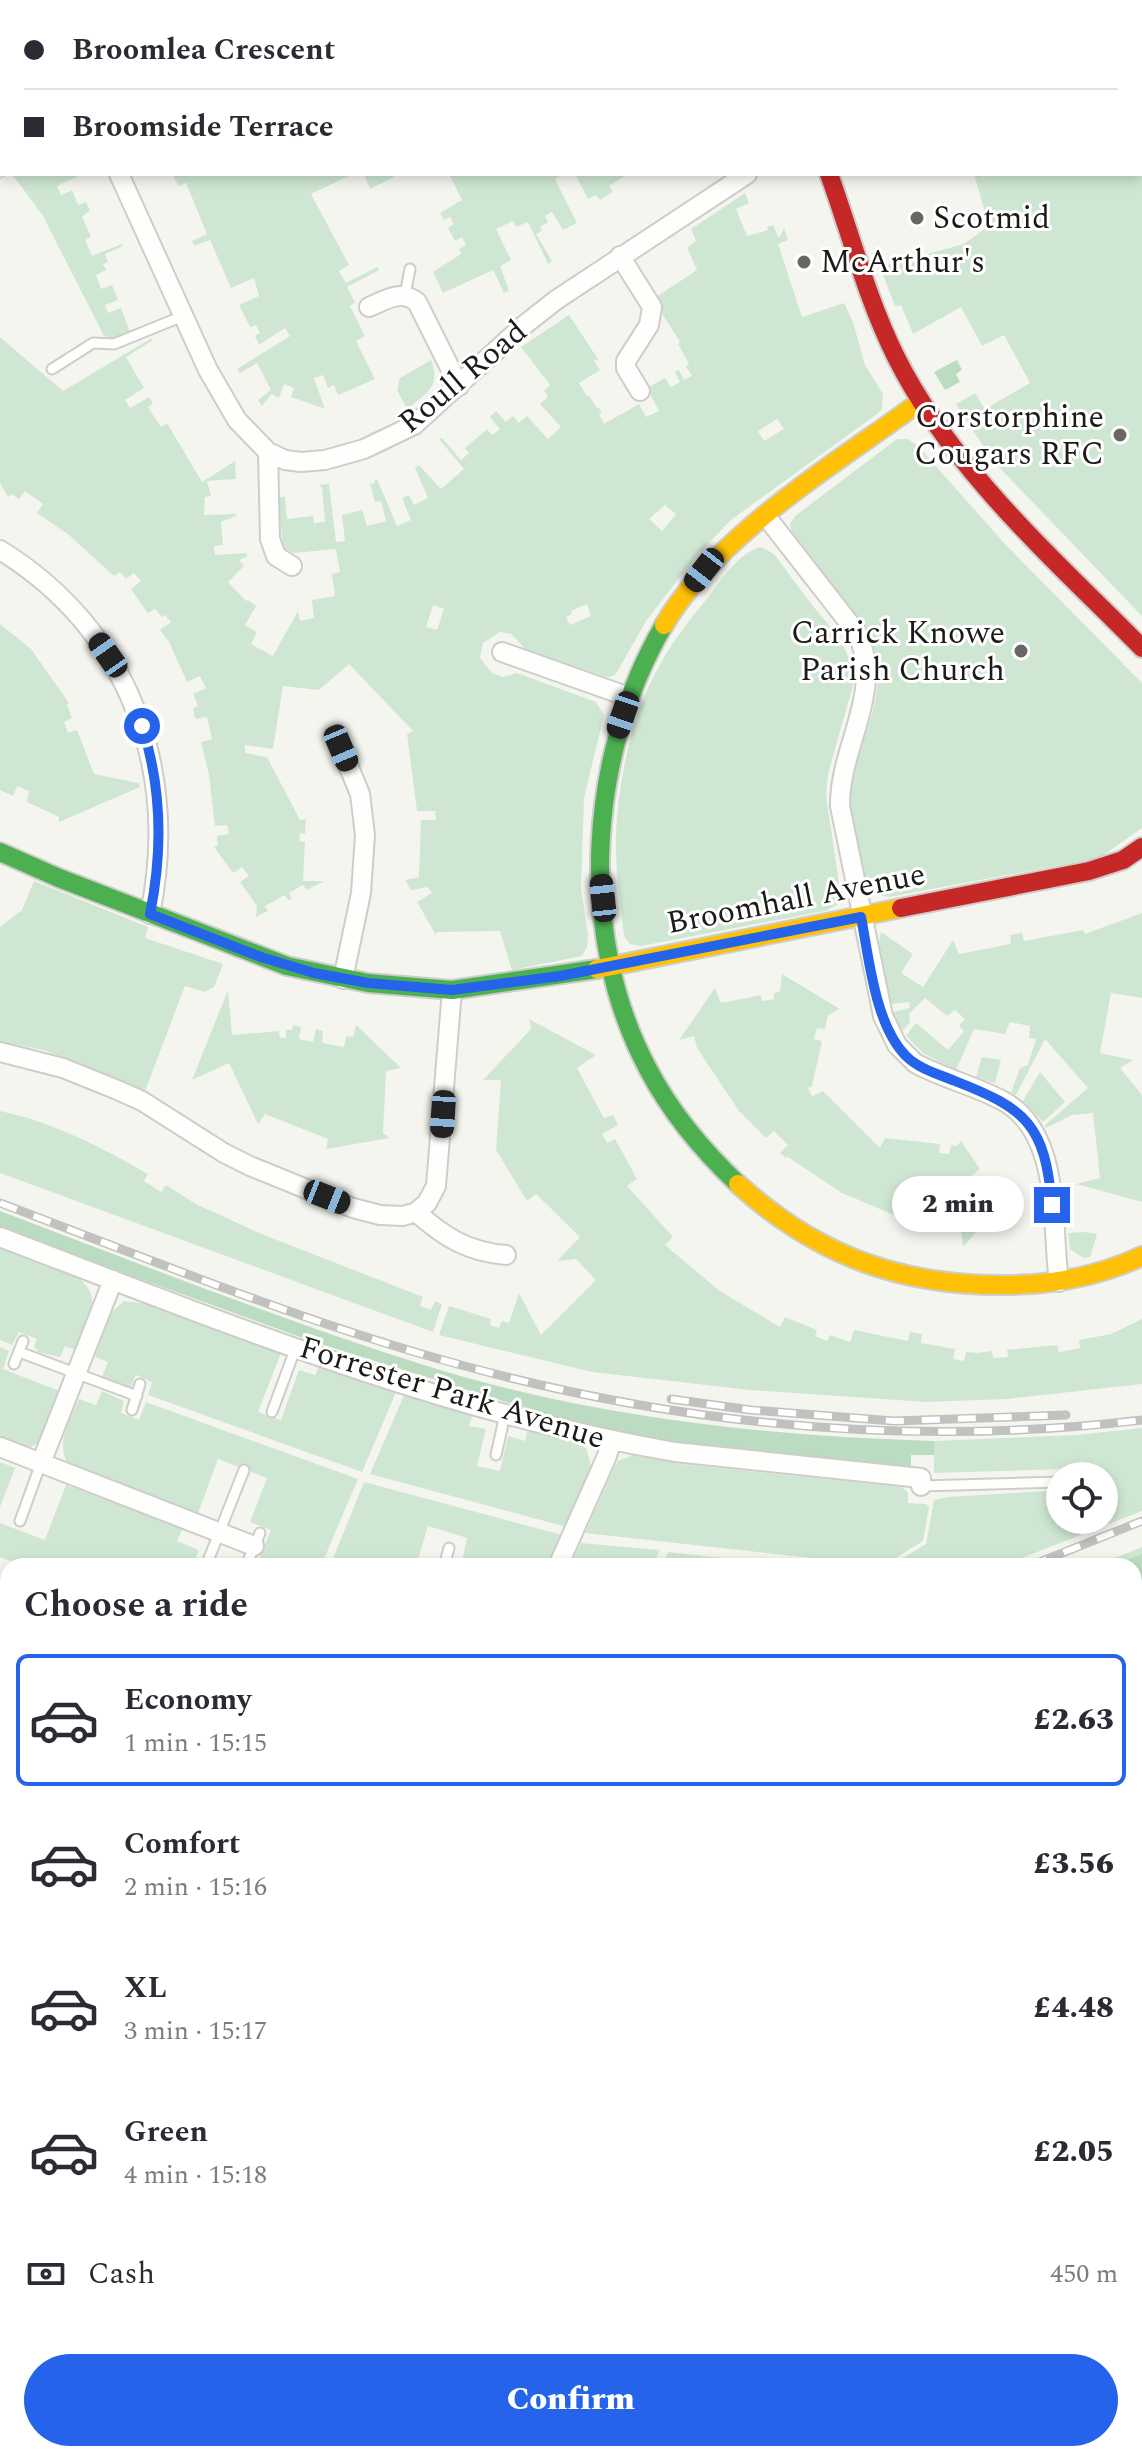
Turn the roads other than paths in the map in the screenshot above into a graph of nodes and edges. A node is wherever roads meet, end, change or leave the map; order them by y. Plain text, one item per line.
1 (120, 176) edge
2 (744, 176) edge
3 (830, 176) edge
4 (620, 256) junction
5 (410, 269) dead end
6 (405, 295) junction
7 (369, 307) dead end
8 (183, 316) junction
9 (52, 369) dead end
10 (459, 386) junction
11 (640, 391) dead end
12 (921, 401) junction
13 (268, 452) junction
14 (765, 515) junction
15 (0, 550) edge
16 (292, 566) dead end
17 (1142, 648) edge
18 (502, 652) dead end
19 (629, 697) junction
20 (341, 748) dead end
21 (1142, 847) edge
22 (0, 852) edge
23 (150, 914) junction
24 (861, 917) junction
25 (611, 966) junction
26 (343, 979) junction
27 (452, 990) junction
28 (0, 1052) edge
29 (416, 1212) junction
30 (0, 1237) edge
31 (506, 1255) dead end
32 (1142, 1256) edge
33 (113, 1280) junction
34 (1059, 1282) junction
35 (296, 1347) junction
36 (14, 1364) dead end
37 (76, 1373) junction
38 (140, 1384) dead end
39 (137, 1396) junction
40 (132, 1410) dead end
41 (272, 1412) dead end
42 (505, 1415) junction
43 (611, 1441) junction
44 (0, 1447) edge
45 (496, 1455) dead end
46 (41, 1463) junction
47 (244, 1470) dead end
48 (921, 1478) joint
49 (1046, 1482) edge
50 (20, 1521) dead end
51 (220, 1533) junction
52 (254, 1547) dead end
53 (449, 1548) dead end
54 (209, 1558) edge
55 (446, 1558) edge
56 (562, 1558) edge

1 - 8 street
2 - 4 street, Roull Road
3 - 12 street
4 - 10 street, Roull Road
4 - 11 street
5 - 6 lane
6 - 7 street
6 - 10 street
8 - 9 lane
8 - 13 street
10 - 13 street, Roull Road
12 - 14 street
12 - 17 street
13 - 16 street
14 - 19 street
14 - 24 street
15 - 23 street
18 - 19 street
19 - 25 street
20 - 26 street
21 - 24 street, Broomhall Avenue
22 - 23 street, Broomhall Avenue
23 - 26 street, Broomhall Avenue
24 - 25 street, Broomhall Avenue
24 - 34 street
25 - 27 street, Broomhall Avenue
25 - 34 street
26 - 27 street, Broomhall Avenue
27 - 29 street
28 - 29 street
29 - 31 street
30 - 33 street, Forrester Park Avenue
32 - 34 street
33 - 35 street, Forrester Park Avenue
33 - 37 street
35 - 41 lane
35 - 42 street, Forrester Park Avenue
36 - 37 lane
37 - 39 lane
37 - 46 street
38 - 39 lane
39 - 40 lane
42 - 43 street, Forrester Park Avenue
42 - 45 lane
43 - 48 street, Forrester Park Avenue
43 - 56 street
44 - 46 street
46 - 50 lane
46 - 51 street
47 - 51 lane
48 - 49 lane, Forrester Park Avenue
51 - 52 street
51 - 54 lane
53 - 55 lane

